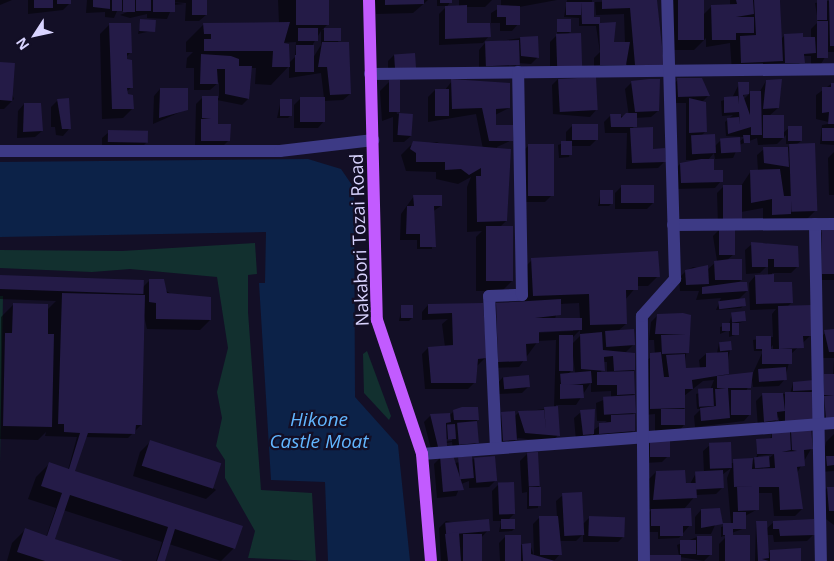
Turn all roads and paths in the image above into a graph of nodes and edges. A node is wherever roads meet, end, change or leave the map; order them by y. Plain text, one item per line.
1 (369, 0) edge
2 (667, 0) edge
3 (834, 69) edge
4 (668, 71) junction
5 (518, 72) junction
6 (370, 74) junction
7 (373, 140) junction
8 (0, 151) edge
9 (815, 224) junction
10 (834, 224) edge
11 (673, 225) junction
12 (834, 423) edge
13 (820, 424) junction
14 (643, 436) junction
15 (496, 448) junction
16 (422, 454) junction
17 (431, 561) edge
18 (644, 561) edge
19 (821, 561) edge

1 - 6 main road, Nakabori Tozai Road
2 - 4 street
3 - 4 street
4 - 5 street
4 - 11 street
5 - 6 street
5 - 15 street
6 - 7 main road, Nakabori Tozai Road
7 - 8 street
7 - 16 main road, Nakabori Tozai Road
9 - 10 street
9 - 11 street
9 - 13 street
11 - 14 street
12 - 13 street
13 - 14 street
13 - 19 street
14 - 15 street
14 - 18 street
15 - 16 street
16 - 17 main road, Nakabori Tozai Road

